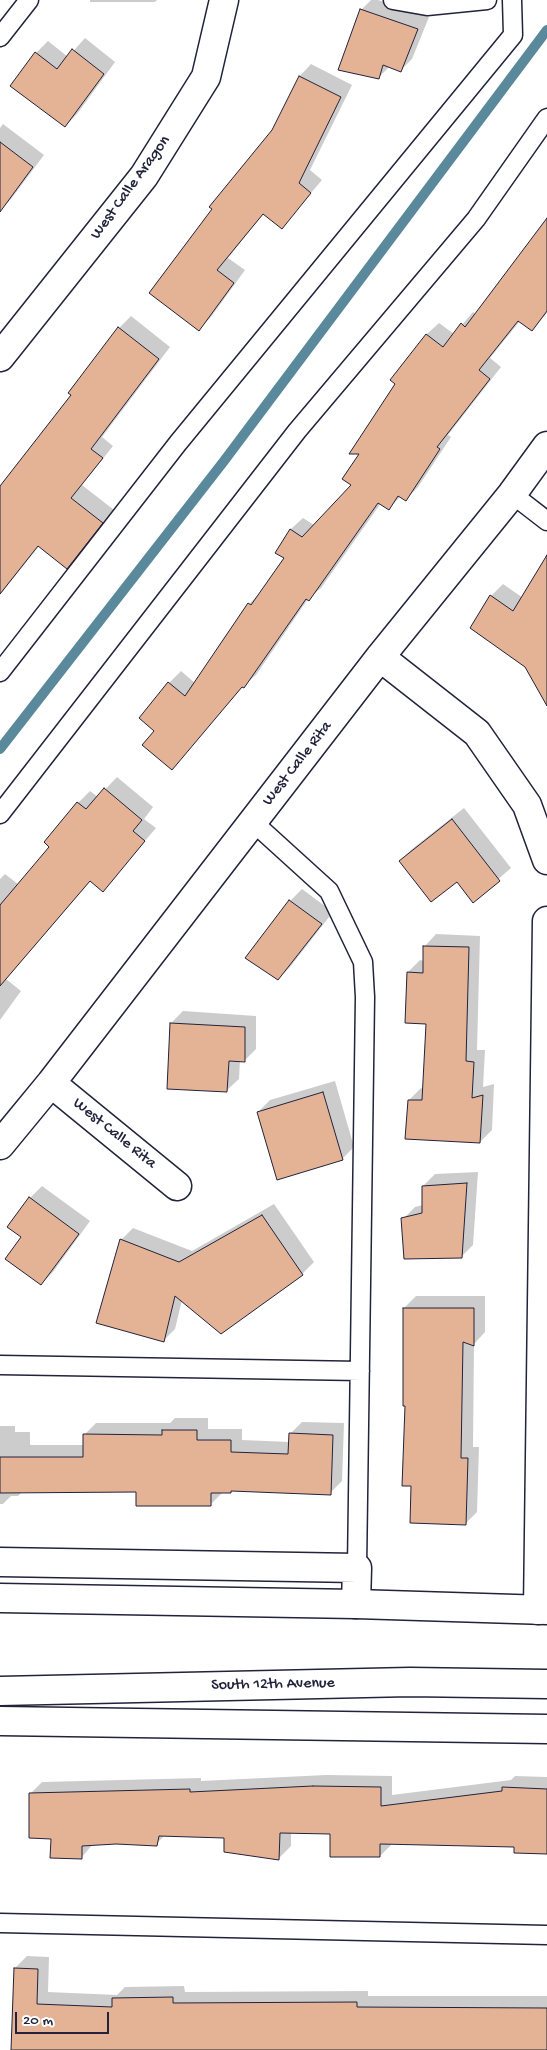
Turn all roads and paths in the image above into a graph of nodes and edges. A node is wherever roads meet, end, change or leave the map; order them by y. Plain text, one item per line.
1 (29, 0) edge
2 (224, 0) edge
3 (393, 0) edge
4 (487, 0) edge
5 (512, 0) edge
6 (0, 37) edge
7 (547, 118) edge
8 (0, 357) edge
9 (547, 446) edge
10 (512, 494) junction
11 (547, 521) edge
12 (380, 657) junction
13 (0, 672) edge
14 (0, 814) edge
15 (253, 822) junction
16 (547, 860) edge
17 (547, 921) edge
18 (51, 1083) junction
19 (0, 1145) edge
20 (177, 1186) dead end
21 (0, 1365) edge
22 (360, 1371) junction
23 (0, 1562) edge
24 (357, 1568) junction
25 (0, 1598) edge
26 (356, 1604) junction
27 (542, 1610) edge
28 (547, 1684) edge
29 (0, 1691) edge
30 (0, 1721) edge
31 (547, 1729) edge
32 (0, 1923) edge
33 (547, 1935) edge

1 - 6 lane
2 - 8 street, West Calle Aragon
3 - 4 lane
5 - 13 lane
7 - 14 lane
9 - 10 street, West Calle Rita
10 - 11 lane
10 - 12 street, West Calle Rita
12 - 15 street, West Calle Rita
12 - 16 street
15 - 18 street, West Calle Rita
15 - 22 lane
17 - 27 street
18 - 19 street, West Calle Rita
18 - 20 street, West Calle Rita
21 - 22 lane
22 - 24 lane
23 - 24 street
24 - 26 street
25 - 26 street
26 - 27 street
28 - 29 street, South 12th Avenue
30 - 31 street
32 - 33 lane

